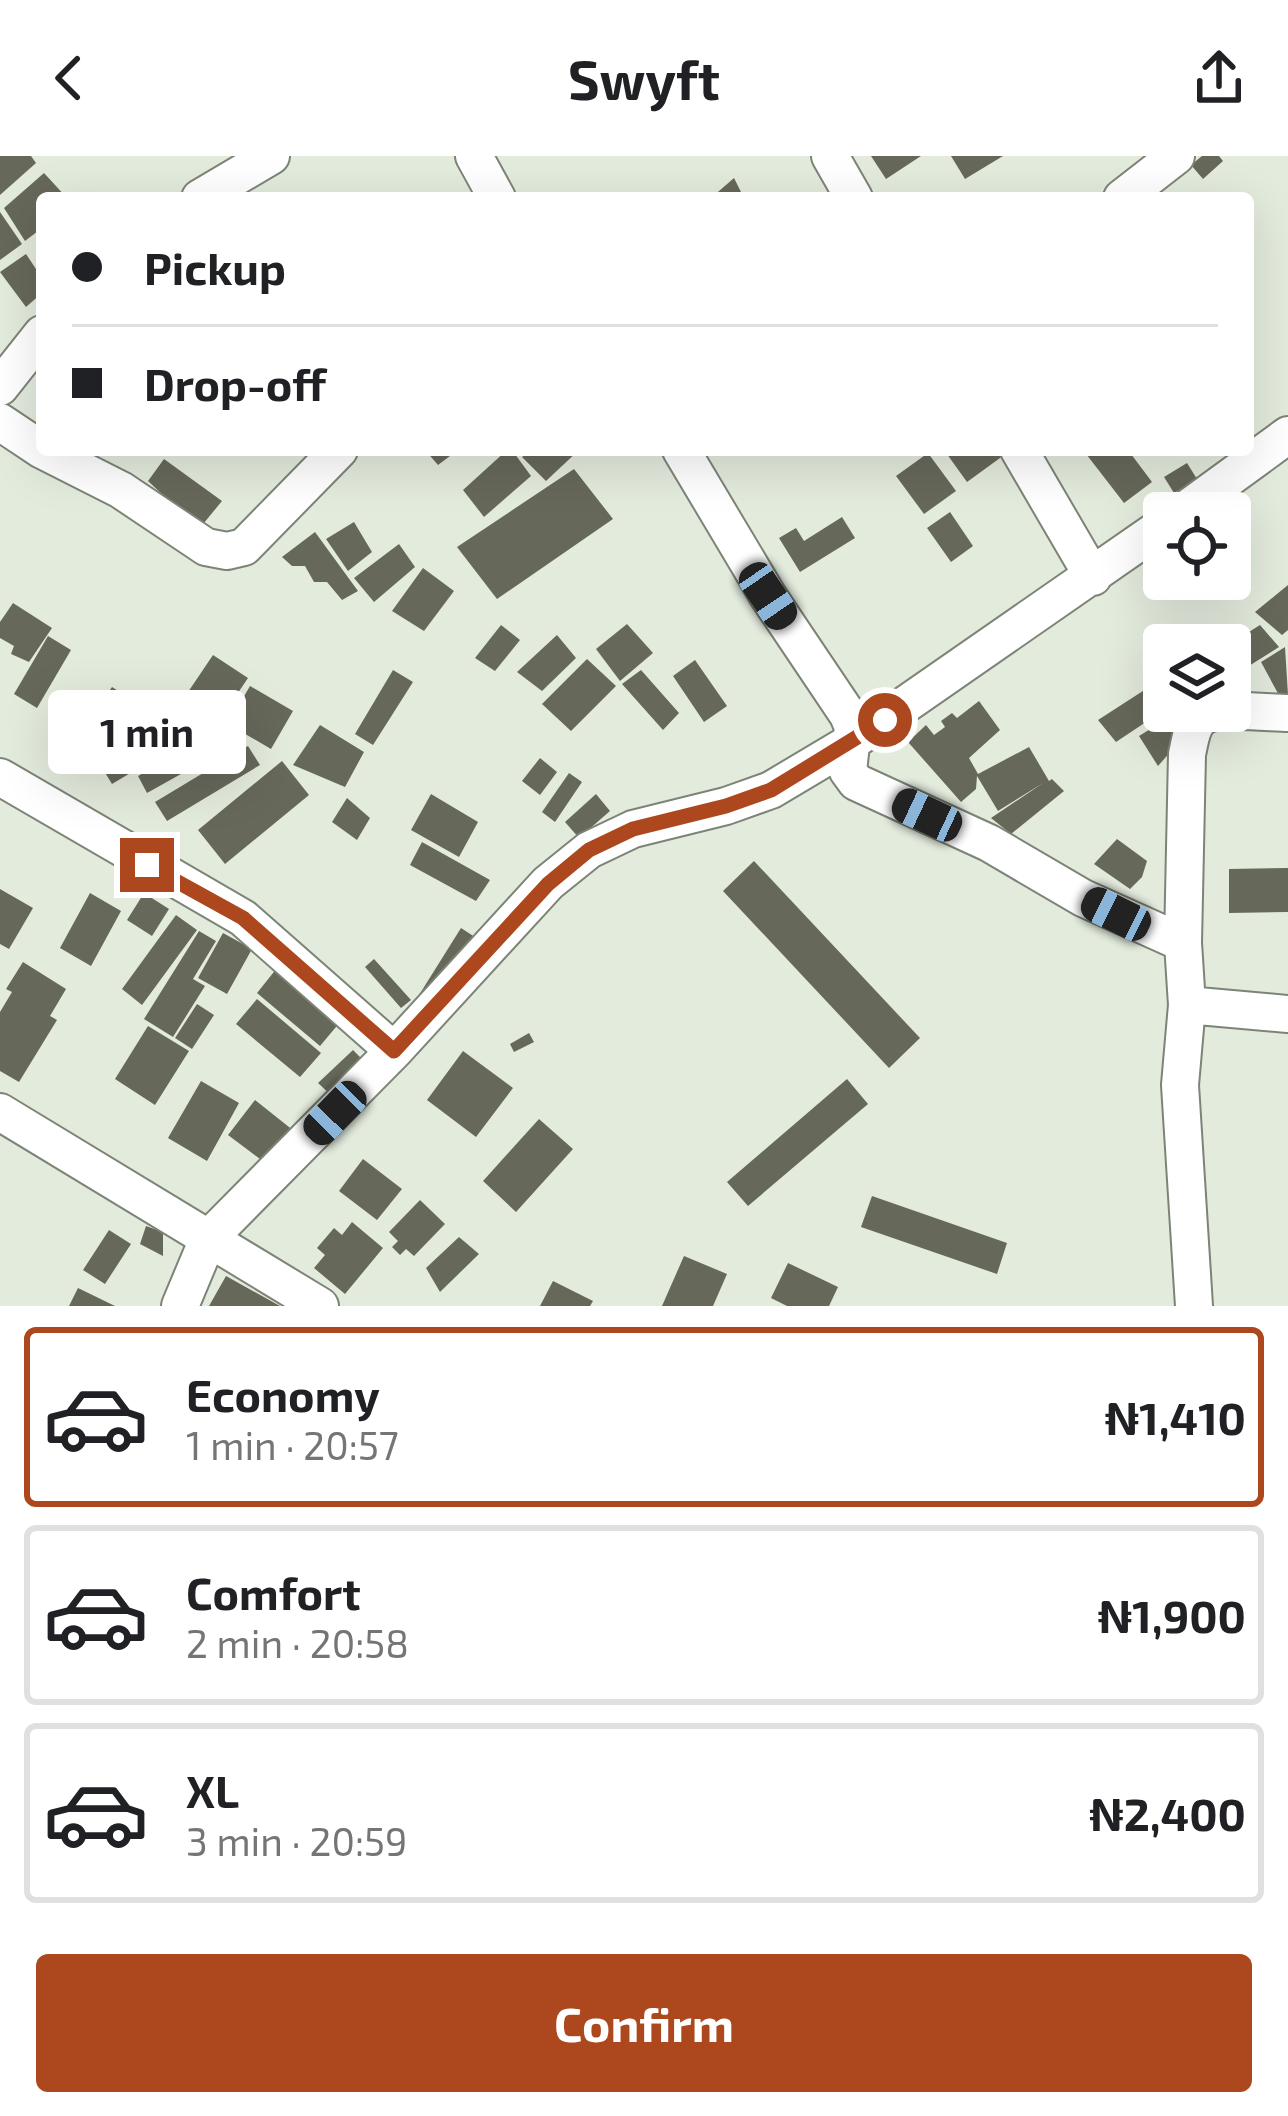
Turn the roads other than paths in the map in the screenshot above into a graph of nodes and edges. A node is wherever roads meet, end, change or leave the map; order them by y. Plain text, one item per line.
1 (271, 156) edge
2 (474, 156) edge
3 (830, 156) edge
4 (1176, 156) edge
5 (210, 192) edge
6 (494, 192) edge
7 (851, 192) edge
8 (1130, 192) edge
9 (36, 342) edge
10 (0, 387) edge
11 (0, 422) edge
12 (1288, 435) edge
13 (36, 446) edge
14 (54, 456) edge
15 (332, 456) edge
16 (685, 456) edge
17 (1022, 456) edge
18 (1210, 492) edge
19 (1143, 541) edge
20 (1093, 578) junction
21 (1288, 713) edge
22 (850, 743) junction
23 (0, 777) edge
24 (1183, 943) junction
25 (1187, 1005) junction
26 (1288, 1014) edge
27 (394, 1051) junction
28 (0, 1112) edge
29 (208, 1239) junction
30 (180, 1306) edge
31 (320, 1306) edge
32 (1194, 1306) edge

1 - 5 street
2 - 6 street
3 - 7 street
4 - 8 street
9 - 10 street
11 - 13 street
12 - 18 street
14 - 15 street
16 - 22 street
17 - 20 street
19 - 20 street
20 - 22 street
21 - 24 street
22 - 24 street
22 - 27 street
23 - 27 street
24 - 25 street
25 - 26 street
25 - 32 street
27 - 29 street
28 - 29 street
29 - 30 street
29 - 31 street

